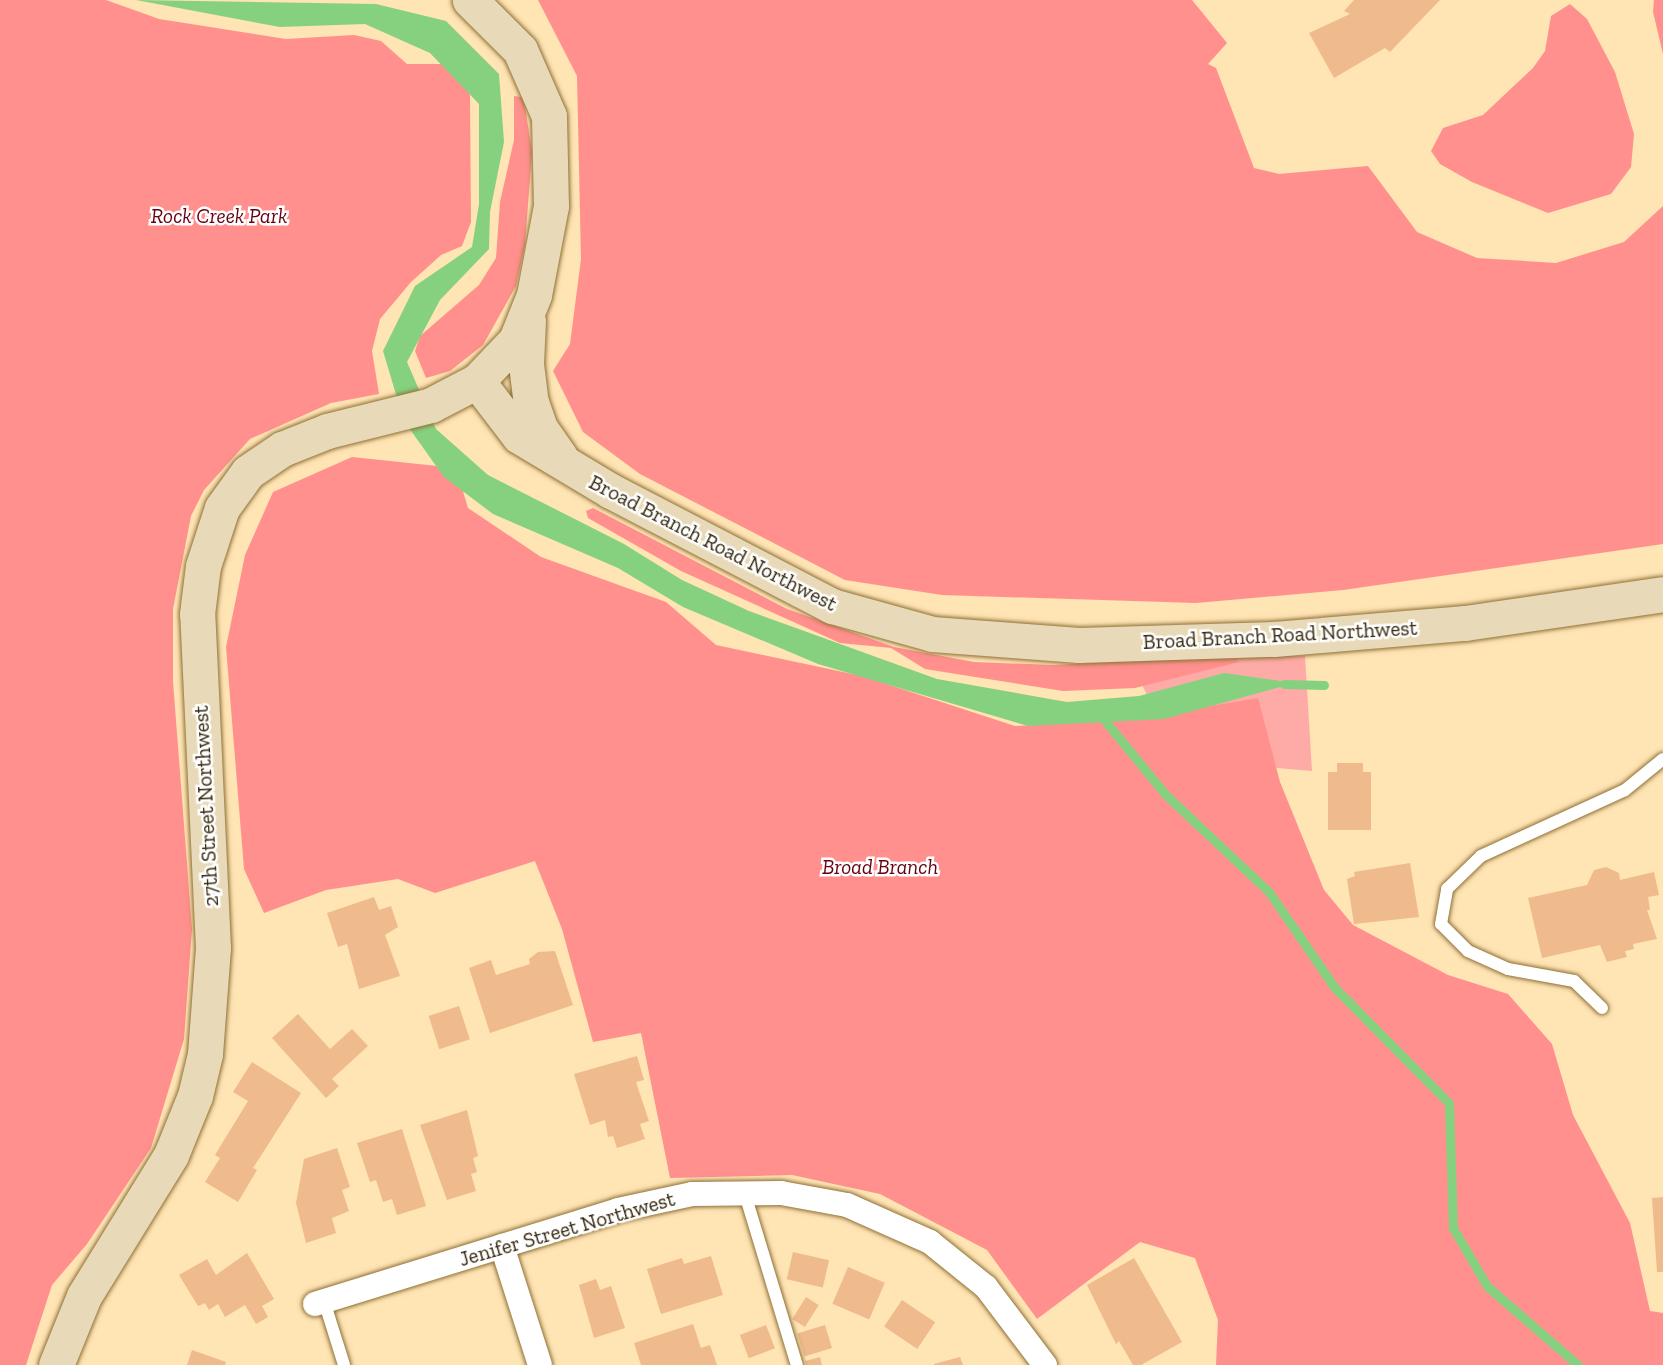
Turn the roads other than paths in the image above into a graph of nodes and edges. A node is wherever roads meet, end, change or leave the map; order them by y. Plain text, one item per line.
1 (470, 0) edge
2 (529, 310) junction
3 (477, 382) junction
4 (566, 465) junction
5 (1663, 594) edge
6 (1663, 759) edge
7 (1602, 1008) dead end
8 (744, 1191) junction
9 (502, 1246) junction
10 (320, 1302) joint
11 (56, 1365) edge
12 (344, 1365) edge
13 (540, 1365) edge
14 (797, 1365) edge
15 (1045, 1365) edge

1 - 2 main road
2 - 3 main road
2 - 4 main road
3 - 4 main road, Broad Branch Road Northwest
3 - 11 main road, 27th Street Northwest
4 - 5 main road, Broad Branch Road Northwest
6 - 7 lane
8 - 9 street, Jenifer Street Northwest
8 - 14 lane
8 - 15 street, Jenifer Street Northwest
9 - 10 street, Jenifer Street Northwest
9 - 13 street
10 - 12 lane

